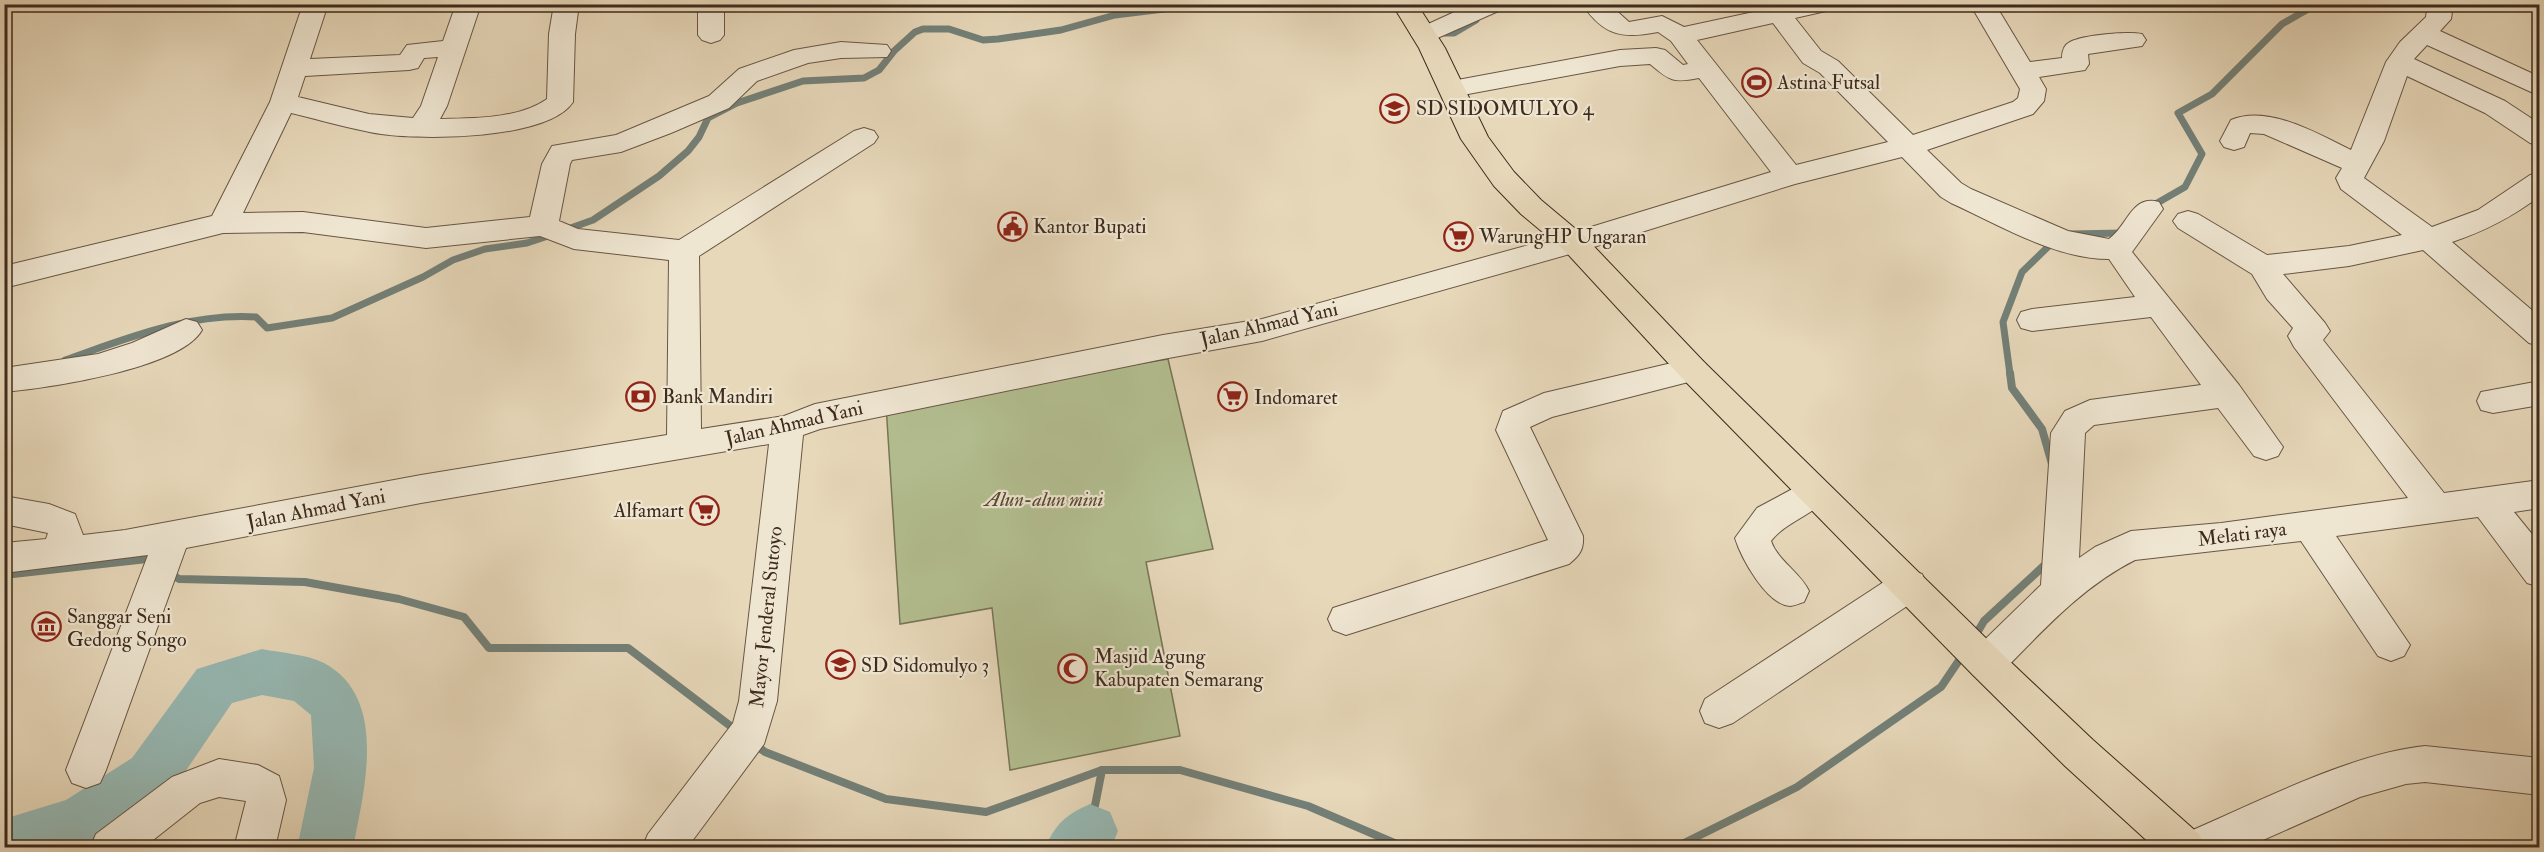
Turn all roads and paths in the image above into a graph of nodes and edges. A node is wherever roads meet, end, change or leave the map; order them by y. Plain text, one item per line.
1 (316, 4) edge
2 (469, 4) edge
3 (567, 4) edge
4 (711, 4) edge
5 (1404, 4) edge
6 (1494, 4) edge
7 (1594, 4) edge
8 (1826, 4) edge
9 (1982, 4) edge
10 (2441, 4) edge
11 (1775, 10) edge
12 (1430, 32) junction
13 (2423, 33) junction
14 (711, 35) dead end
15 (1680, 36) junction
16 (2133, 40) dead end
17 (455, 48) junction
18 (878, 51) dead end
19 (2399, 62) junction
20 (294, 69) junction
21 (1706, 69) junction
22 (2024, 71) junction
23 (2540, 88) edge
24 (1452, 89) junction
25 (283, 102) junction
26 (421, 128) junction
27 (864, 137) dead end
28 (2540, 137) edge
29 (2234, 141) dead end
30 (1909, 146) junction
31 (2358, 164) junction
32 (1789, 176) junction
33 (2540, 182) edge
34 (2149, 209) dead end
35 (2188, 221) dead end
36 (223, 223) junction
37 (543, 226) junction
38 (2428, 237) junction
39 (1574, 243) junction
40 (684, 250) junction
41 (2124, 260) dead end
42 (2263, 267) junction
43 (4, 277) edge
44 (2160, 305) junction
45 (2032, 321) dead end
46 (186, 330) dead end
47 (2540, 335) edge
48 (1693, 370) junction
49 (4, 380) edge
50 (2540, 393) edge
51 (2228, 394) junction
52 (2493, 401) dead end
53 (787, 428) junction
54 (684, 447) junction
55 (2266, 447) dead end
56 (1813, 492) junction
57 (2540, 495) edge
58 (2485, 500) junction
59 (2435, 507) junction
60 (4, 510) edge
61 (2309, 525) junction
62 (60, 552) junction
63 (166, 553) junction
64 (4, 558) edge
65 (2540, 572) edge
66 (1909, 585) junction
67 (1791, 591) dead end
68 (2059, 591) junction
69 (1346, 619) dead end
70 (2391, 645) dead end
71 (1973, 650) junction
72 (1719, 711) dead end
73 (86, 770) dead end
74 (2540, 777) edge
75 (110, 848) edge
76 (254, 848) edge
77 (662, 848) edge
78 (2185, 848) edge
79 (2197, 848) edge

1 - 20 street
2 - 17 street
3 - 26 street
4 - 14 street
5 - 12 main road
6 - 12 street
7 - 15 street
8 - 11 street
9 - 22 street
10 - 13 street
11 - 15 street
11 - 30 street
12 - 24 main road
13 - 19 street
13 - 23 street
15 - 21 street
16 - 22 street
17 - 20 street
17 - 26 street
18 - 37 street
19 - 28 street
19 - 31 street
20 - 25 street
21 - 24 street
21 - 32 street
22 - 30 street, Jalan Ahmad Yani
24 - 39 main road
25 - 26 street
25 - 36 street
27 - 40 street
29 - 31 street
30 - 32 street, Jalan Ahmad Yani
30 - 34 street
31 - 38 street
32 - 39 street, Jalan Ahmad Yani
33 - 38 street
35 - 42 street
36 - 37 street
36 - 43 street
37 - 40 street
38 - 42 street
38 - 47 street
39 - 48 main road
39 - 53 street, Jalan Ahmad Yani
40 - 54 street
41 - 44 street
42 - 59 street
44 - 45 street
44 - 51 street
46 - 49 street
48 - 56 main road
48 - 69 street
50 - 52 street
51 - 55 street
51 - 68 street
53 - 54 street, Jalan Ahmad Yani
53 - 77 street, Mayor Jenderal Sutoyo
54 - 63 street, Jalan Ahmad Yani
56 - 66 main road
56 - 67 street
57 - 58 street, Melati raya
58 - 59 street, Melati raya
58 - 65 street
59 - 61 street, Melati raya
60 - 62 street
61 - 68 street, Melati raya
61 - 70 street
62 - 63 street, Jalan Ahmad Yani
62 - 64 street, Jalan Ahmad Yani
63 - 73 street
66 - 71 main road
66 - 72 street
68 - 71 street, Melati raya
71 - 78 main road
74 - 79 street
75 - 76 street

